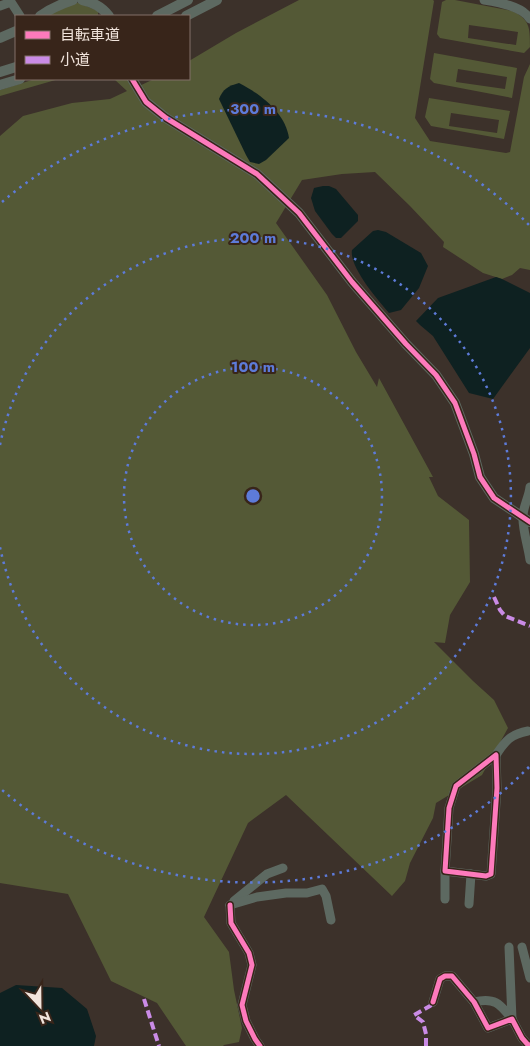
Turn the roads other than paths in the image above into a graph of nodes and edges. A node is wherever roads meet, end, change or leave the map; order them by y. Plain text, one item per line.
1 (73, 0) edge
2 (82, 0) edge
3 (188, 0) edge
4 (216, 0) edge
5 (484, 0) edge
6 (0, 6) edge
7 (19, 15) edge
8 (42, 15) edge
9 (108, 15) edge
10 (159, 15) edge
11 (188, 15) edge
12 (530, 19) edge
13 (15, 31) edge
14 (0, 38) edge
15 (15, 67) edge
16 (0, 72) edge
17 (17, 80) edge
18 (133, 80) edge
19 (0, 85) edge
20 (530, 487) edge
21 (528, 520) edge
22 (530, 560) edge
23 (529, 730) edge
24 (496, 755) junction
25 (283, 868) dead end
26 (446, 871) junction
27 (471, 874) junction
28 (445, 899) dead end
29 (469, 904) dead end
30 (230, 905) junction
31 (331, 920) dead end
32 (510, 947) dead end
33 (522, 947) dead end
34 (530, 978) edge
35 (434, 1002) dead end
36 (474, 1002) junction
37 (512, 1019) junction
38 (530, 1045) edge
39 (260, 1046) edge

1 - 8 street
2 - 9 street
3 - 10 street
4 - 11 street
5 - 12 street
6 - 7 street
13 - 14 street
15 - 16 street
17 - 19 street
18 - 21 street
20 - 21 street
21 - 22 street
23 - 24 street
24 - 26 street
24 - 27 street
25 - 30 street
26 - 27 street
26 - 28 street
27 - 29 street
30 - 31 street
30 - 39 street
32 - 37 street
33 - 34 street
35 - 36 street
36 - 37 street
36 - 37 street
37 - 38 street

